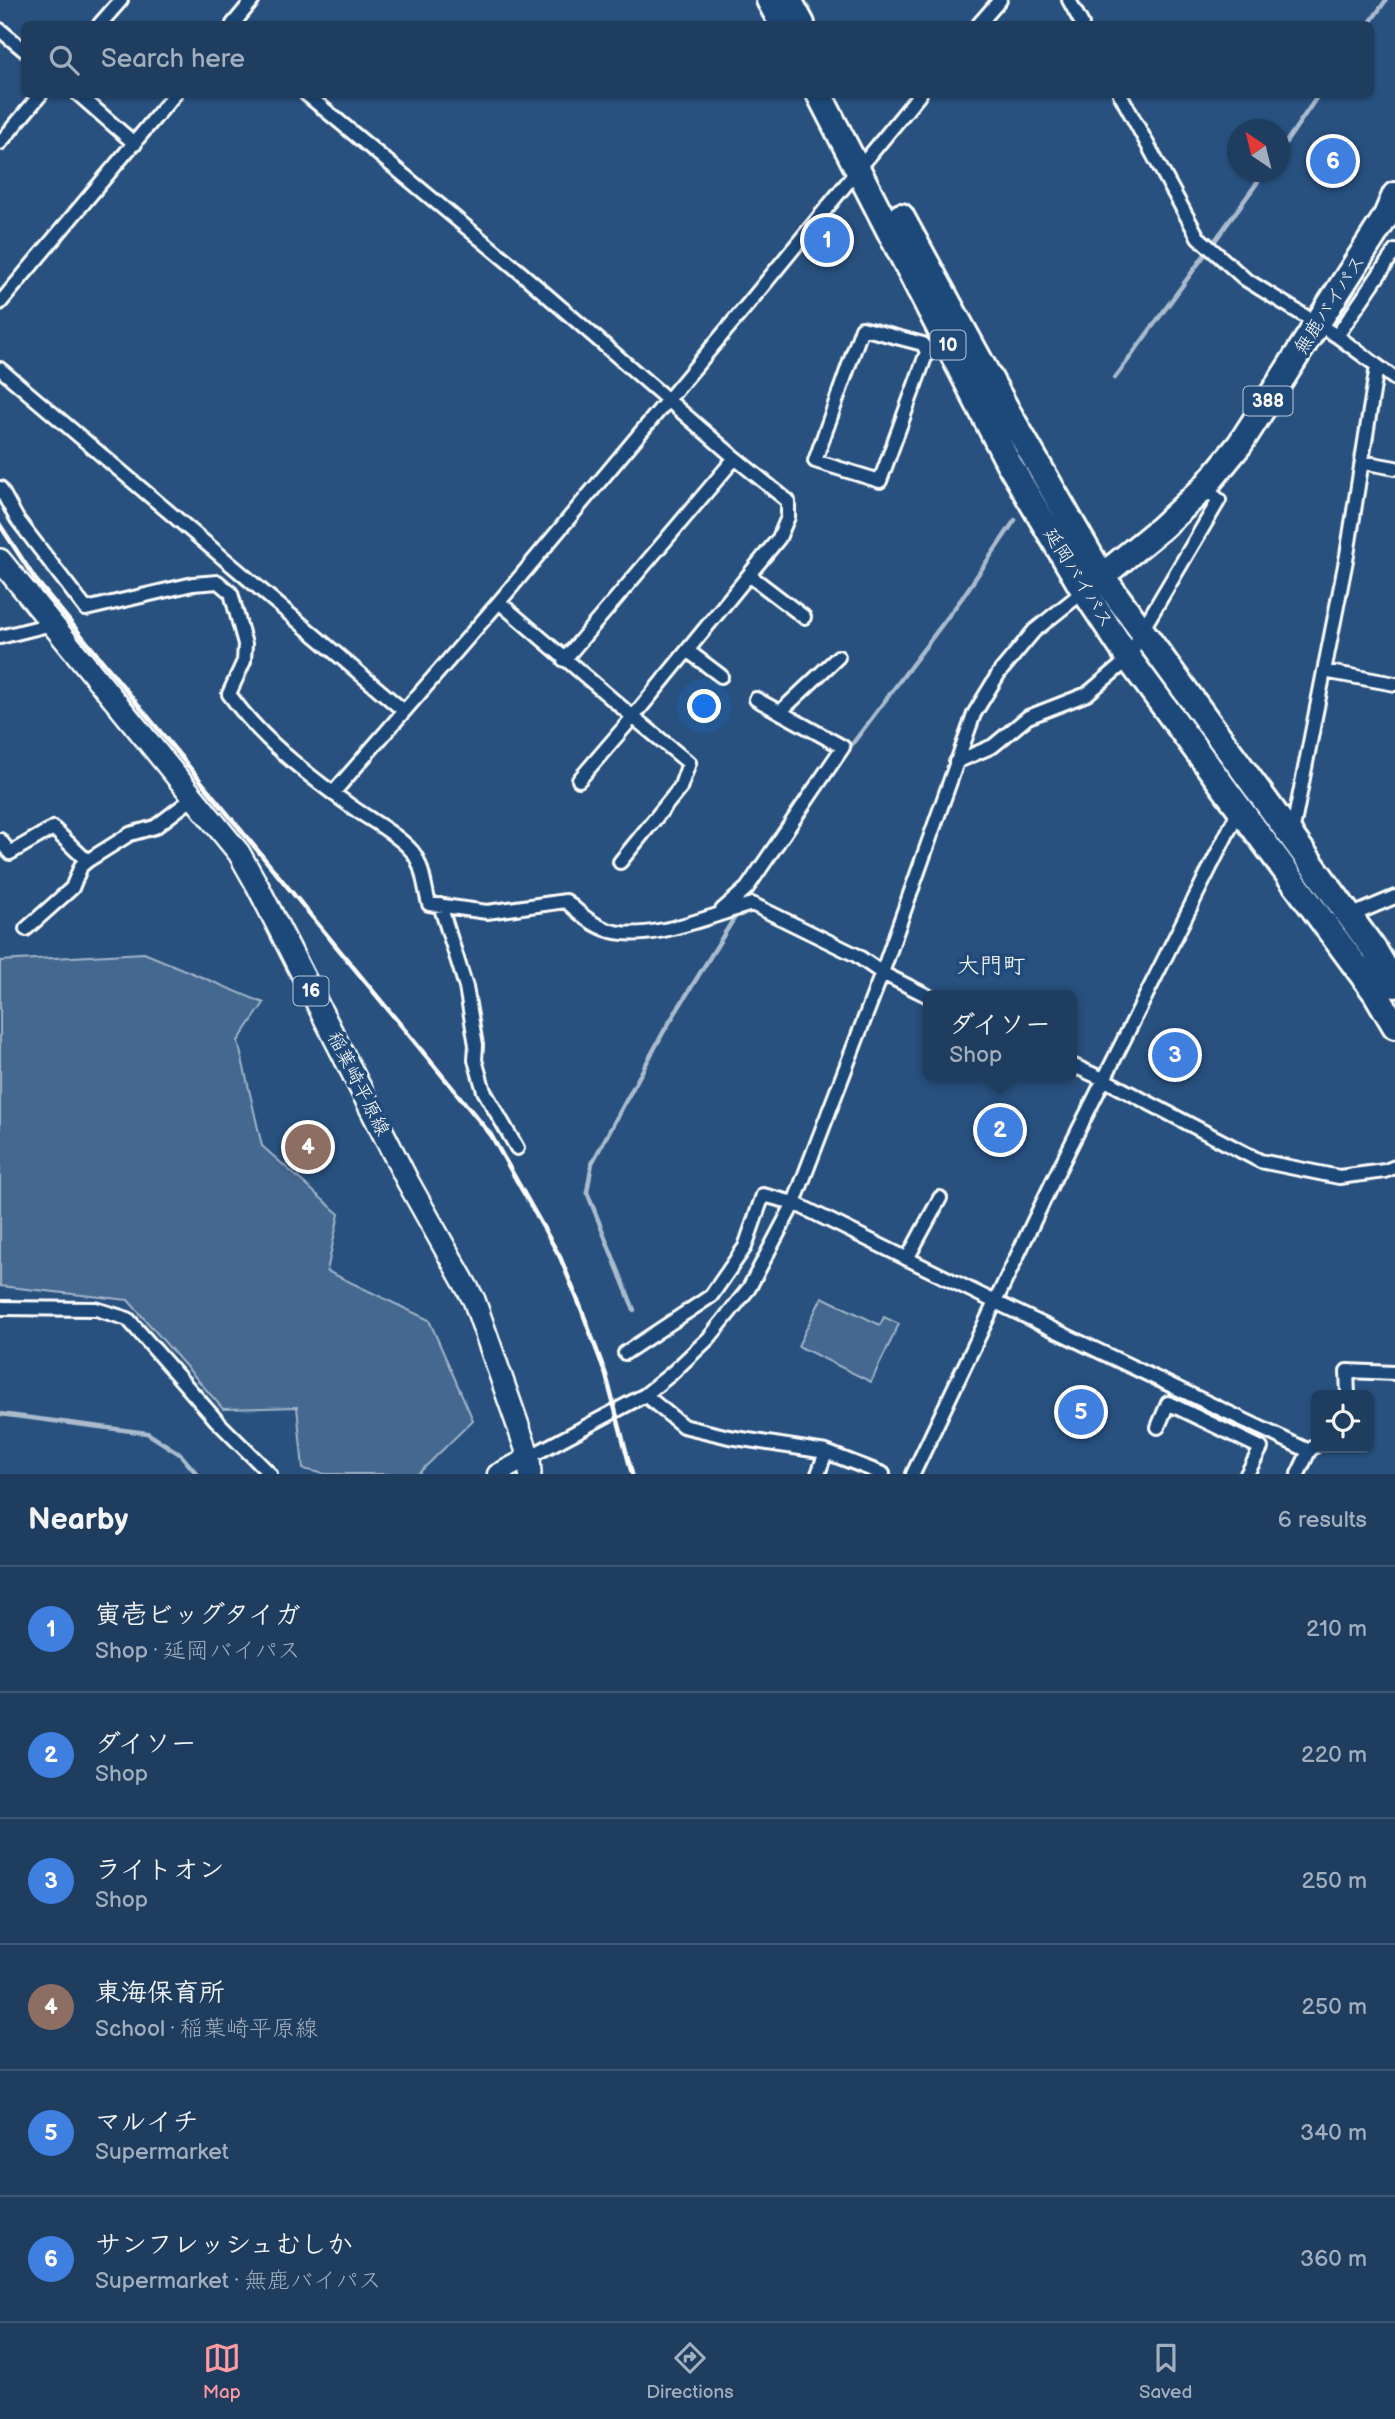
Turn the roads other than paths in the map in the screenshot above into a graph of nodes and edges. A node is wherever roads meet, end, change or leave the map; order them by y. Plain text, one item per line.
1 (121, 0) edge
2 (253, 0) edge
3 (769, 0) edge
4 (789, 0) edge
5 (1000, 0) edge
6 (1069, 0) edge
7 (103, 21) edge
8 (236, 21) edge
9 (780, 21) edge
10 (800, 21) edge
11 (982, 21) edge
12 (1080, 21) edge
13 (0, 30) edge
14 (21, 48) edge
15 (38, 98) edge
16 (83, 98) edge
17 (172, 98) edge
18 (311, 98) edge
19 (822, 98) edge
20 (839, 98) edge
21 (917, 98) edge
22 (1123, 98) edge
23 (0, 143) edge
24 (135, 144) junction
25 (863, 161) junction
26 (1395, 195) edge
27 (1395, 251) edge
28 (0, 303) edge
29 (1327, 330) junction
30 (938, 349) junction
31 (1377, 366) junction
32 (0, 369) edge
33 (1395, 379) edge
34 (668, 400) junction
35 (735, 458) junction
36 (1362, 462) junction
37 (1395, 468) edge
38 (0, 488) edge
39 (1204, 488) junction
40 (0, 560) edge
41 (749, 575) junction
42 (1093, 584) junction
43 (499, 602) junction
44 (804, 617) dead end
45 (52, 624) junction
46 (1141, 632) junction
47 (0, 637) edge
48 (688, 651) junction
49 (838, 657) dead end
50 (1129, 659) junction
51 (564, 660) junction
52 (1324, 671) junction
53 (720, 676) dead end
54 (1395, 684) edge
55 (756, 699) dead end
56 (404, 710) junction
57 (780, 712) junction
58 (633, 717) junction
59 (956, 762) junction
60 (579, 780) dead end
61 (333, 793) junction
62 (193, 798) junction
63 (1240, 808) junction
64 (1291, 835) junction
65 (0, 840) edge
66 (87, 861) junction
67 (620, 862) dead end
68 (1395, 897) edge
69 (440, 905) junction
70 (723, 912) junction
71 (1350, 916) junction
72 (26, 929) dead end
73 (882, 973) junction
74 (1395, 985) edge
75 (923, 994) edge
76 (1395, 1026) edge
77 (1077, 1067) edge
78 (1103, 1079) junction
79 (517, 1148) dead end
80 (1395, 1167) edge
81 (940, 1198) dead end
82 (794, 1203) junction
83 (907, 1259) junction
84 (996, 1301) junction
85 (0, 1308) edge
86 (625, 1353) dead end
87 (1395, 1373) edge
88 (1348, 1390) edge
89 (645, 1395) junction
90 (1158, 1427) dead end
91 (1311, 1448) edge
92 (1311, 1450) edge
93 (826, 1452) junction
94 (530, 1466) edge
95 (270, 1474) edge
96 (497, 1474) edge
97 (818, 1474) edge
98 (883, 1474) edge
99 (913, 1474) edge
100 (1247, 1474) edge
101 (1297, 1474) edge

1 - 7 street
2 - 8 street
3 - 9 highway
4 - 10 highway
5 - 11 street
6 - 12 street
13 - 14 street
15 - 23 street
16 - 24 street
17 - 24 street
18 - 34 street
19 - 25 highway, 延岡バイパス / 10
20 - 25 highway, 延岡バイパス / 10
21 - 25 street
22 - 29 street
24 - 28 street
25 - 30 highway, 延岡バイパス / 10
25 - 34 street
25 - 42 highway, 延岡バイパス / 10
26 - 29 highway, 無鹿バイパス / 388
27 - 29 street
29 - 31 street
29 - 39 highway, 無鹿バイパス / 388
30 - 30 street
30 - 42 highway, 延岡バイパス / 10
31 - 33 street
31 - 36 street
32 - 56 street
34 - 35 street
34 - 43 street
35 - 41 street
35 - 51 street
36 - 37 street
36 - 52 street
38 - 61 street
39 - 42 highway, 無鹿バイパス / 388
39 - 46 street
40 - 45 main road, 稲葉崎平原線 / 16
41 - 44 street
41 - 48 street
42 - 46 highway, 延岡バイパス / 10
42 - 50 highway, 延岡バイパス / 10
42 - 59 street
43 - 51 street
43 - 56 street
45 - 47 street
45 - 62 main road, 稲葉崎平原線 / 16
46 - 50 street
46 - 64 highway, 延岡バイパス / 10
48 - 53 street
48 - 58 street
49 - 57 street
50 - 59 street
50 - 63 highway, 延岡バイパス / 10
51 - 58 street
52 - 54 street
52 - 64 street
55 - 57 street
56 - 61 street
57 - 70 street
58 - 60 street
58 - 67 street
59 - 73 street
61 - 69 street
62 - 66 street
62 - 94 main road, 稲葉崎平原線 / 16
63 - 76 highway, 延岡バイパス / 10
63 - 78 street
64 - 71 highway, 延岡バイパス / 10
65 - 66 street
66 - 72 street
68 - 71 street
69 - 70 street
69 - 79 street
70 - 73 street
71 - 74 highway, 延岡バイパス / 10
73 - 75 street
73 - 82 street
77 - 78 street
78 - 80 street
78 - 84 street
81 - 83 street
82 - 83 street
82 - 86 street
82 - 89 street
83 - 84 street
84 - 91 street
84 - 99 street
85 - 95 street
87 - 88 street
89 - 93 street
89 - 94 street
90 - 100 street
92 - 101 street
93 - 97 street
93 - 98 street
94 - 96 street

